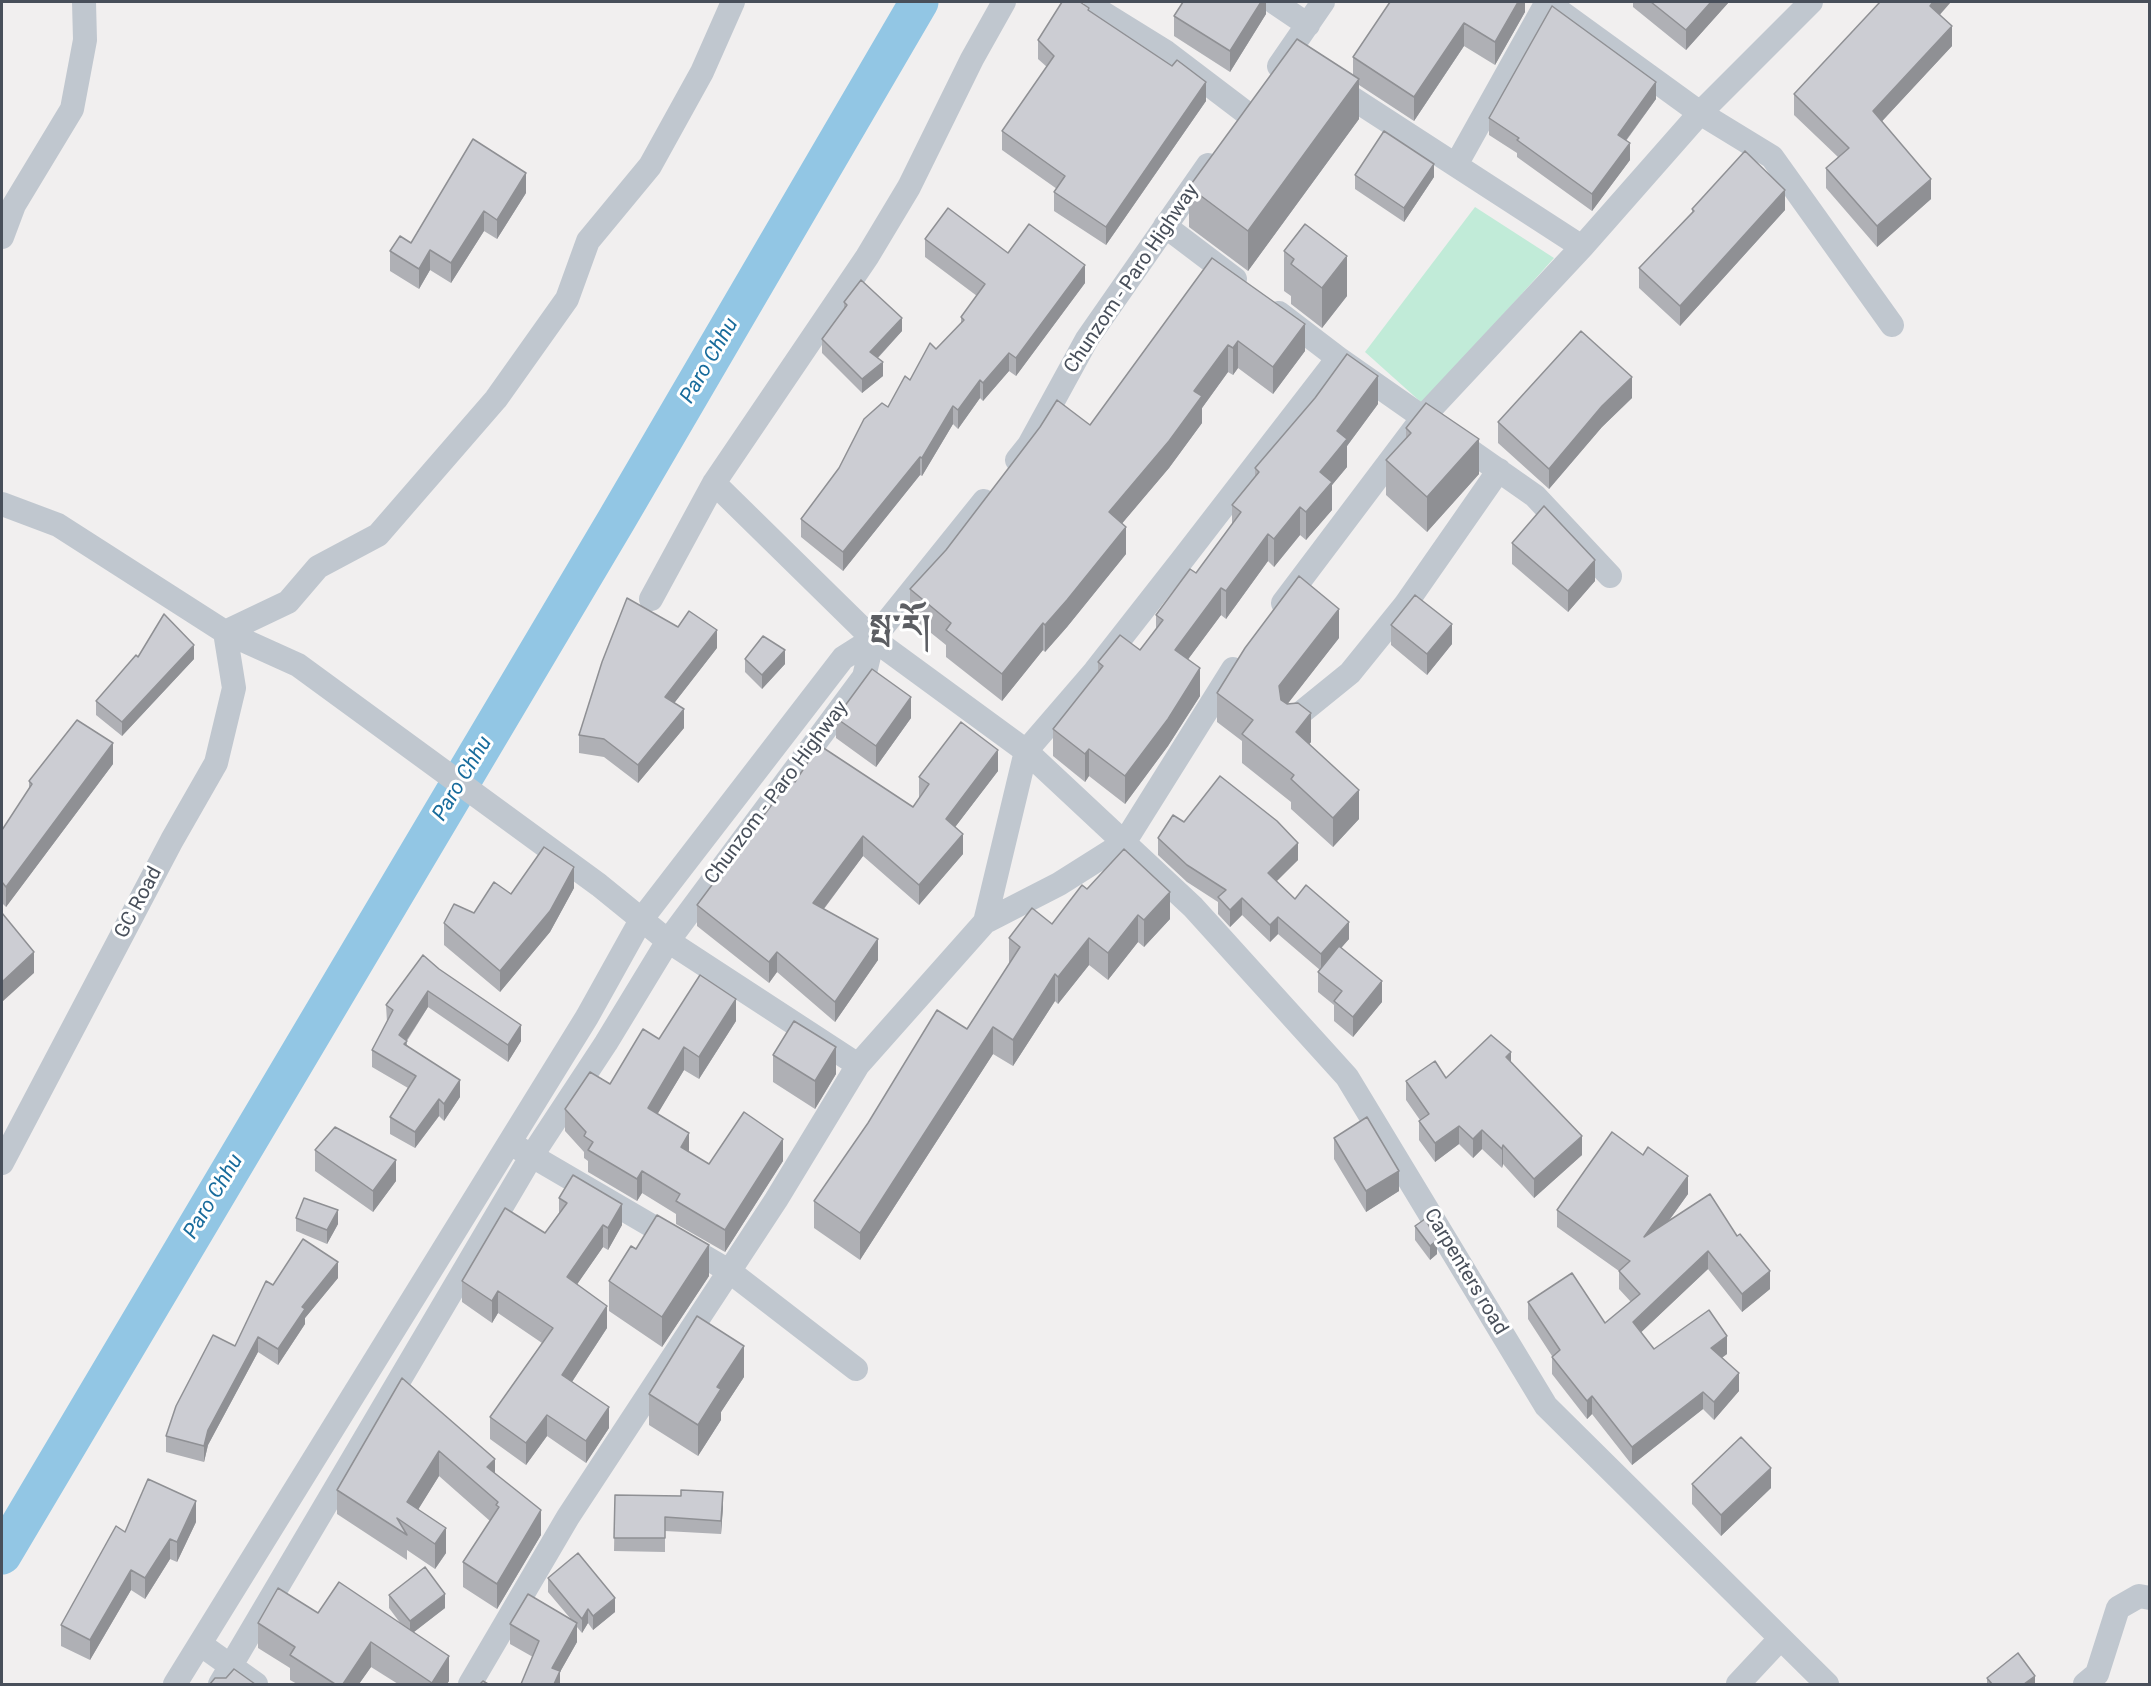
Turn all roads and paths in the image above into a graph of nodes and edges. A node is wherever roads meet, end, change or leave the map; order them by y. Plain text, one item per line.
1 (84, 2) edge
2 (733, 2) edge
3 (1004, 2) edge
4 (1274, 2) edge
5 (1323, 2) edge
6 (1811, 2) edge
7 (1095, 8) dead end
8 (1308, 25) junction
9 (1304, 66) junction
10 (1257, 97) junction
11 (1700, 113) junction
12 (1456, 165) junction
13 (1165, 226) junction
14 (2, 237) edge
15 (1582, 247) junction
16 (1892, 326) dead end
17 (1338, 358) junction
18 (1424, 416) junction
19 (1499, 470) junction
20 (714, 483) junction
21 (2, 504) edge
22 (1610, 576) dead end
23 (651, 599) dead end
24 (1269, 622) edge
25 (225, 632) junction
26 (873, 639) junction
27 (1247, 650) edge
28 (1292, 720) edge
29 (1026, 751) junction
30 (1124, 843) junction
31 (641, 920) junction
32 (985, 922) junction
33 (668, 941) junction
34 (858, 1065) junction
35 (510, 1143) junction
36 (531, 1157) junction
37 (2, 1163) edge
38 (729, 1271) junction
39 (856, 1369) dead end
40 (2150, 1598) edge
41 (1780, 1639) junction
42 (200, 1644) junction
43 (226, 1676) edge
44 (175, 1684) edge
45 (256, 1684) edge
46 (470, 1684) edge
47 (1738, 1684) edge
48 (1827, 1684) edge
49 (2085, 1684) edge

1 - 14 street
2 - 25 street
3 - 20 street
4 - 8 street
5 - 8 street, Chunzom - Paro Highway
6 - 11 street
7 - 10 street
8 - 9 street, Chunzom - Paro Highway
9 - 10 street, Chunzom - Paro Highway
9 - 12 street
10 - 13 street, Chunzom - Paro Highway
11 - 12 street
11 - 15 street
11 - 16 street
12 - 15 street
13 - 17 street
13 - 26 street, Chunzom - Paro Highway
15 - 18 street
17 - 18 street
17 - 29 street
18 - 19 street
18 - 24 street
19 - 22 street
19 - 28 street
20 - 23 street
20 - 26 street, Carpenters road
21 - 25 street
25 - 31 street
25 - 37 street, GC Road
26 - 29 street, Carpenters road
26 - 31 street, Chunzom - Paro Highway
26 - 33 street, Chunzom - Paro Highway
27 - 30 street
29 - 30 street, Carpenters road
29 - 32 street
30 - 32 street
30 - 41 street, Carpenters road
31 - 33 street
31 - 35 street, Chunzom - Paro Highway
32 - 34 street
33 - 34 street
33 - 36 street, Chunzom - Paro Highway
34 - 38 street
35 - 36 street
35 - 42 street, Chunzom - Paro Highway
36 - 38 street
36 - 43 street, Chunzom - Paro Highway
38 - 39 street
38 - 46 street
40 - 49 street
41 - 47 street
41 - 48 street, Carpenters road
42 - 43 street
42 - 44 street, Chunzom - Paro Highway
43 - 45 street

